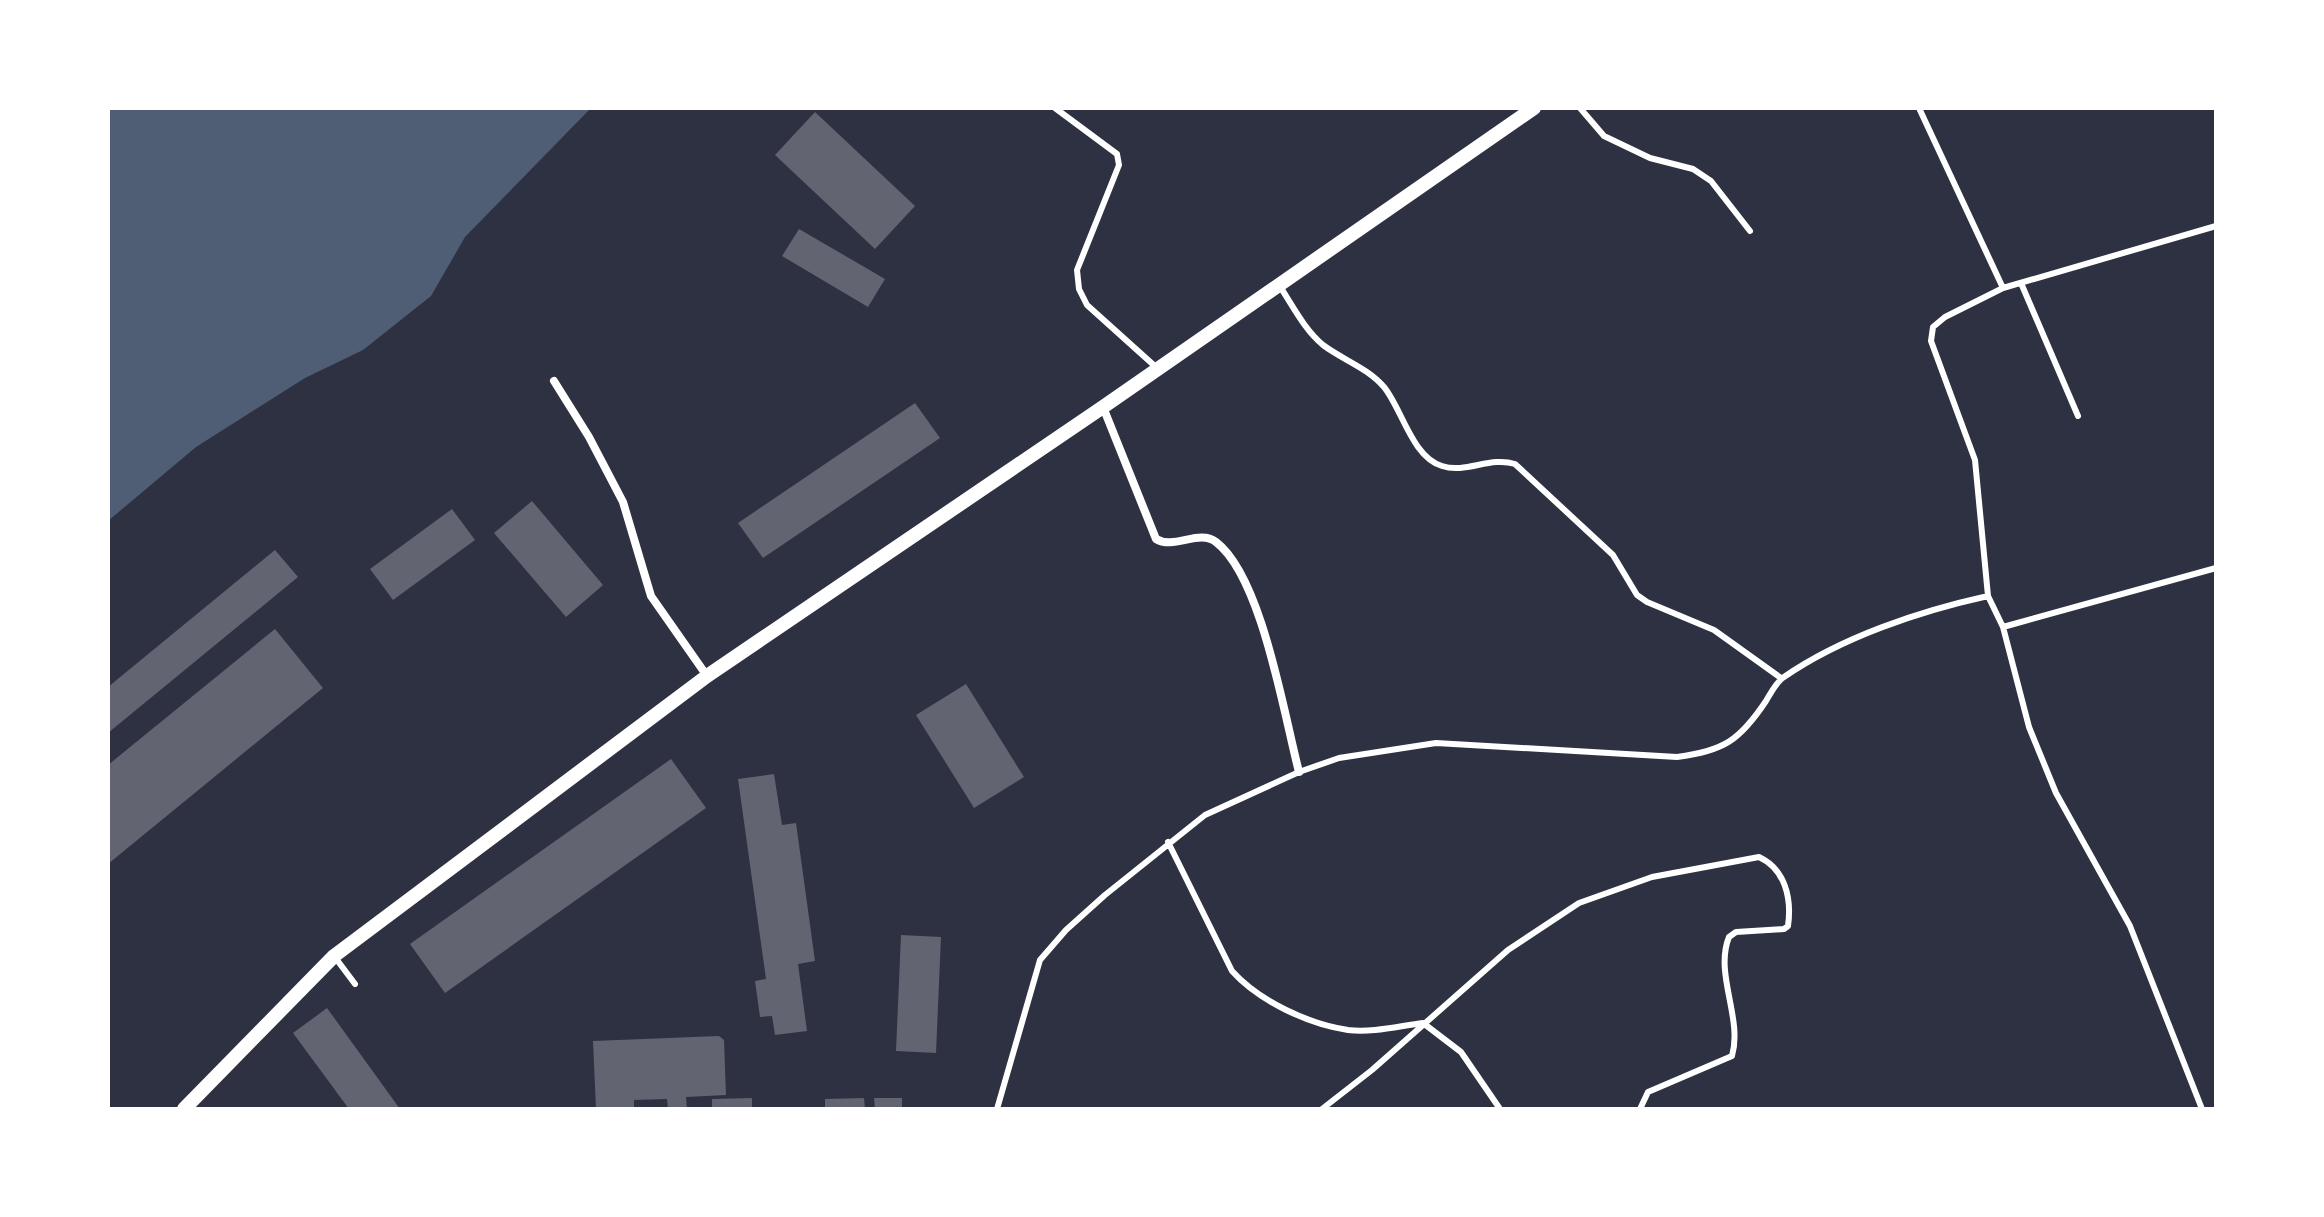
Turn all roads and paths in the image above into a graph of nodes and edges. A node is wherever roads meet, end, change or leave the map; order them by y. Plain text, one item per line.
1 (1055, 108) edge
2 (1534, 108) edge
3 (1580, 108) edge
4 (1919, 108) edge
5 (2216, 226) edge
6 (1750, 231) dead end
7 (2021, 283) junction
8 (1279, 285) junction
9 (2003, 288) junction
10 (1159, 369) junction
11 (554, 381) dead end
12 (1103, 407) junction
13 (2078, 416) dead end
14 (2216, 568) edge
15 (1988, 596) junction
16 (2003, 627) junction
17 (707, 676) junction
18 (1781, 678) junction
19 (1299, 772) junction
20 (1168, 842) junction
21 (334, 956) junction
22 (355, 984) dead end
23 (1423, 1023) junction
24 (184, 1109) edge
25 (997, 1109) edge
26 (1322, 1109) edge
27 (1500, 1109) edge
28 (1640, 1109) edge
29 (2202, 1109) edge

1 - 10 lane
2 - 8 street
3 - 6 lane
4 - 9 lane
5 - 7 lane
7 - 9 lane
7 - 13 lane
8 - 10 street
8 - 18 lane
9 - 15 lane
10 - 12 street
11 - 17 street
12 - 17 street
12 - 19 street
14 - 16 lane
15 - 16 lane
15 - 18 lane
16 - 29 lane
17 - 21 street
18 - 19 lane
19 - 20 lane
20 - 23 lane
20 - 25 lane
21 - 22 lane
21 - 24 street
23 - 26 lane
23 - 27 lane
23 - 28 lane

